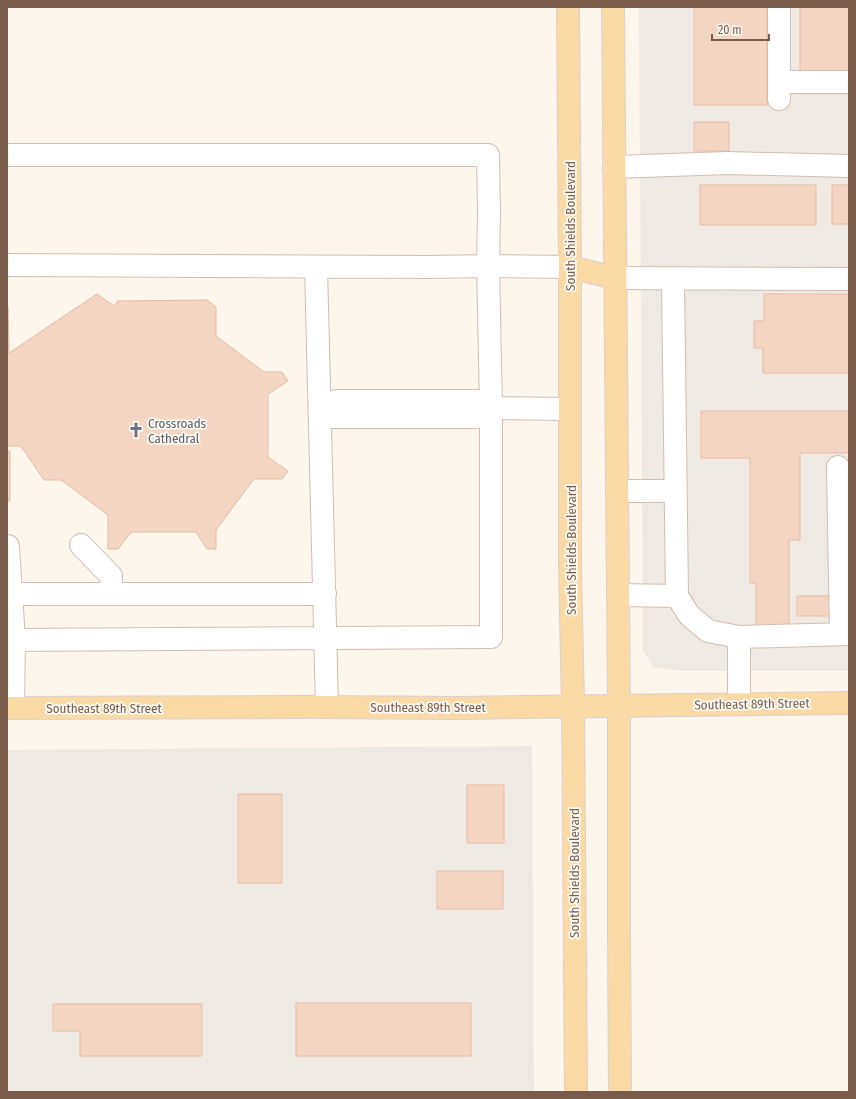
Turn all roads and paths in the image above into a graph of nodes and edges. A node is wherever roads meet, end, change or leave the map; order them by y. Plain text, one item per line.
1 (568, 7) edge
2 (613, 7) edge
3 (779, 7) edge
4 (849, 82) edge
5 (7, 156) edge
6 (614, 166) junction
7 (849, 166) edge
8 (7, 265) edge
9 (488, 266) junction
10 (570, 266) junction
11 (316, 267) junction
12 (615, 278) junction
13 (673, 278) junction
14 (849, 279) edge
15 (491, 408) junction
16 (320, 409) junction
17 (570, 409) junction
18 (838, 467) dead end
19 (617, 491) junction
20 (675, 491) junction
21 (844, 509) edge
22 (81, 545) dead end
23 (7, 546) edge
24 (11, 594) junction
25 (111, 594) junction
26 (325, 594) junction
27 (618, 595) junction
28 (677, 596) junction
29 (845, 634) edge
30 (739, 637) junction
31 (326, 638) junction
32 (10, 640) edge
33 (849, 703) edge
34 (739, 704) junction
35 (619, 706) junction
36 (327, 707) junction
37 (573, 707) junction
38 (10, 708) edge
39 (576, 1092) edge
40 (620, 1092) edge

1 - 10 main road, South Shields Boulevard
2 - 6 main road
3 - 4 lane
5 - 9 lane
6 - 7 lane
6 - 12 main road
8 - 11 lane
9 - 10 lane
9 - 11 lane
9 - 15 lane
10 - 12 main road
10 - 17 main road, South Shields Boulevard
11 - 16 lane
12 - 13 lane
12 - 19 main road
13 - 14 lane
13 - 20 lane
15 - 16 lane
15 - 17 lane
15 - 31 lane
16 - 26 lane
17 - 37 main road, South Shields Boulevard
18 - 21 lane
19 - 20 lane
19 - 27 main road
20 - 28 lane
21 - 29 lane
22 - 25 lane
23 - 24 lane
24 - 25 lane
24 - 32 lane
25 - 26 lane
26 - 31 lane
27 - 28 lane
27 - 35 main road
28 - 30 lane
29 - 30 lane
30 - 34 lane
31 - 32 lane
31 - 36 lane
32 - 38 lane
33 - 34 main road, Southeast 89th Street
34 - 35 main road, Southeast 89th Street
35 - 37 main road, Southeast 89th Street
35 - 40 main road
36 - 37 main road, Southeast 89th Street
36 - 38 main road, Southeast 89th Street
37 - 39 main road, South Shields Boulevard

